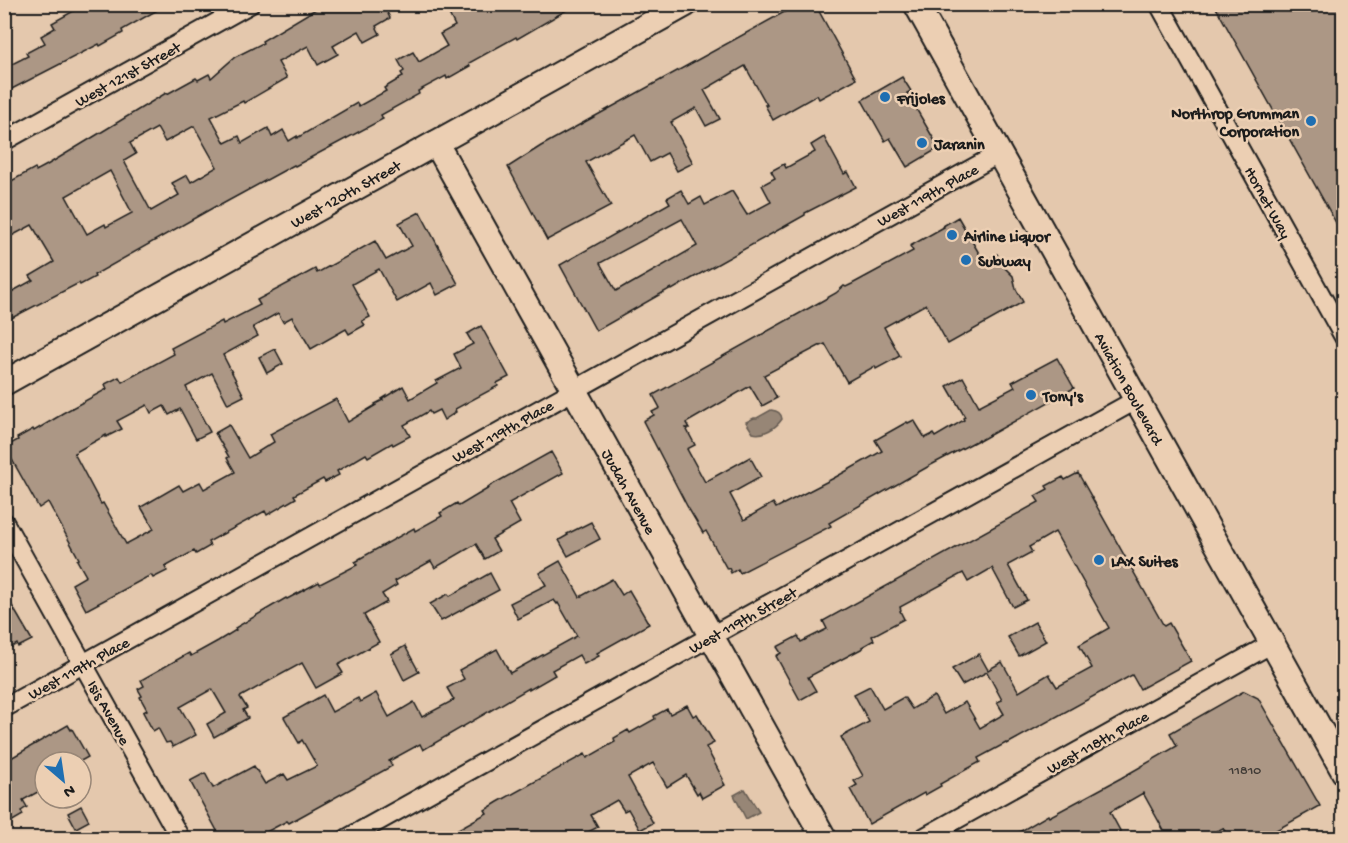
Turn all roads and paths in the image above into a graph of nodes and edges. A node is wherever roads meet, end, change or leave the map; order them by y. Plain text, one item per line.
1 (250, 4) edge
2 (686, 4) edge
3 (916, 4) edge
4 (1159, 4) edge
5 (4, 141) edge
6 (436, 143) junction
7 (1000, 153) junction
8 (1344, 337) edge
9 (4, 383) edge
10 (574, 390) junction
11 (1136, 400) junction
12 (4, 522) edge
13 (711, 636) junction
14 (1271, 644) junction
15 (84, 664) junction
16 (4, 708) edge
17 (1344, 772) edge
18 (180, 838) edge
19 (348, 838) edge
20 (824, 838) edge
21 (923, 838) edge

1 - 5 street, West 121st Street
2 - 6 main road, West 120th Street
3 - 7 main road, Aviation Boulevard
4 - 8 street, Hornet Way
6 - 9 main road, West 120th Street
6 - 10 main road, Judah Avenue
7 - 10 street, West 119th Place
7 - 11 main road, Aviation Boulevard
10 - 13 main road, Judah Avenue
10 - 15 street, West 119th Place
11 - 13 street, West 119th Street
11 - 14 main road, Aviation Boulevard
12 - 15 street, Isis Avenue
13 - 19 street, West 119th Street
13 - 20 main road, Judah Avenue
14 - 17 main road, Aviation Boulevard
14 - 21 street, West 118th Place
15 - 16 street, West 119th Place
15 - 18 street, Isis Avenue

